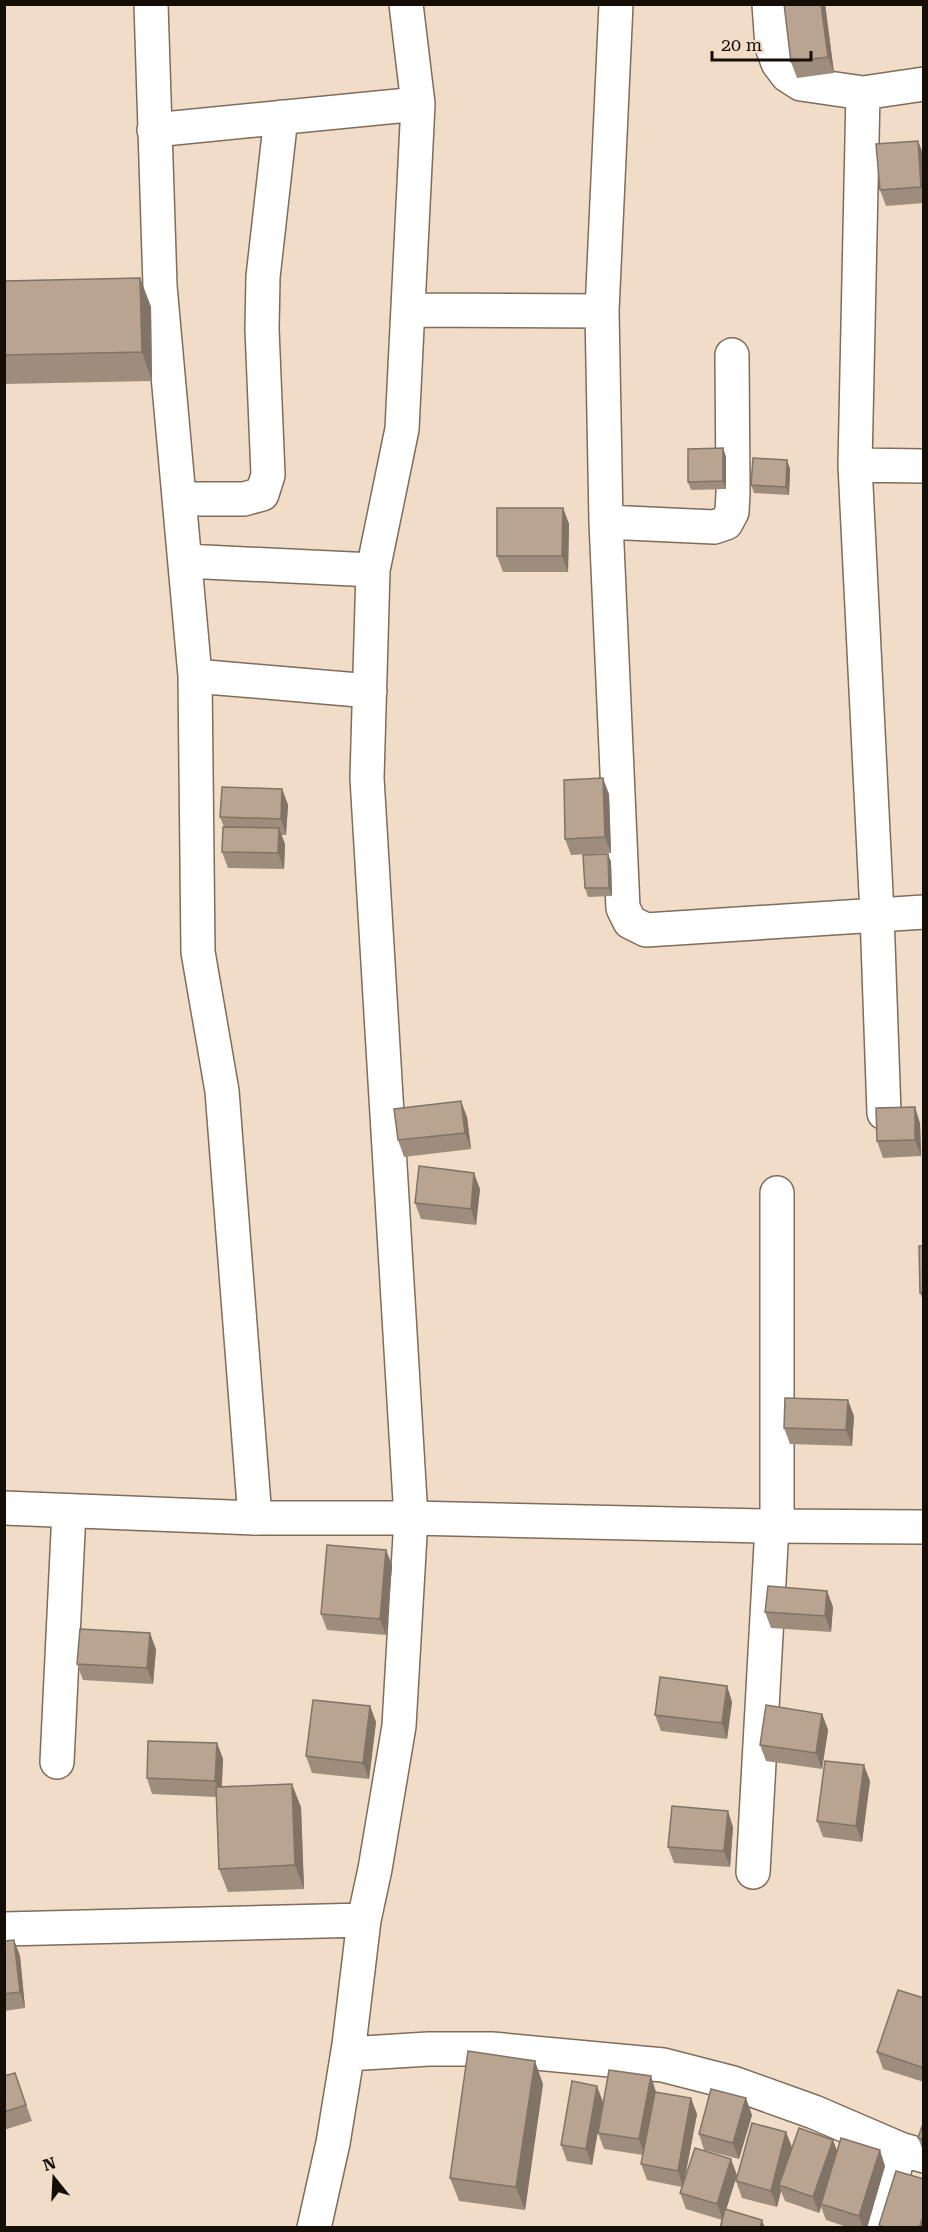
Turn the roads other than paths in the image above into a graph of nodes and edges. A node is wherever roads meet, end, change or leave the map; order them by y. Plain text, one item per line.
1 (151, 4) edge
2 (406, 4) edge
3 (616, 4) edge
4 (769, 4) edge
5 (924, 84) edge
6 (863, 93) junction
7 (418, 104) junction
8 (281, 117) junction
9 (154, 130) junction
10 (408, 310) junction
11 (602, 310) junction
12 (732, 355) dead end
13 (855, 465) junction
14 (924, 466) edge
15 (179, 499) junction
16 (606, 522) junction
17 (185, 561) junction
18 (373, 570) junction
19 (195, 676) junction
20 (370, 691) junction
21 (924, 912) edge
22 (877, 914) junction
23 (884, 1113) edge
24 (777, 1193) dead end
25 (4, 1508) edge
26 (69, 1511) junction
27 (255, 1518) junction
28 (411, 1518) junction
29 (774, 1525) junction
30 (924, 1527) edge
31 (57, 1762) dead end
32 (753, 1872) dead end
33 (364, 1920) junction
34 (4, 1929) edge
35 (348, 2054) junction
36 (912, 2152) edge
37 (314, 2228) edge
38 (879, 2228) edge

1 - 9 street
2 - 7 street
3 - 11 street
4 - 6 street
5 - 6 street
6 - 13 street
7 - 8 street
7 - 10 street
8 - 9 street
8 - 15 street
9 - 15 street
10 - 11 street
10 - 18 street
11 - 16 street
12 - 16 street
13 - 14 street
13 - 22 street
15 - 17 street
16 - 22 street
17 - 18 street
17 - 19 street
18 - 20 street
19 - 20 street
19 - 27 street
20 - 28 street
21 - 22 street
22 - 23 street
24 - 29 street
25 - 26 street
26 - 27 street
26 - 31 street
27 - 28 street
28 - 29 street
28 - 33 street
29 - 30 street
29 - 32 street
33 - 34 street
33 - 35 street
35 - 36 street
35 - 37 street
36 - 38 street

